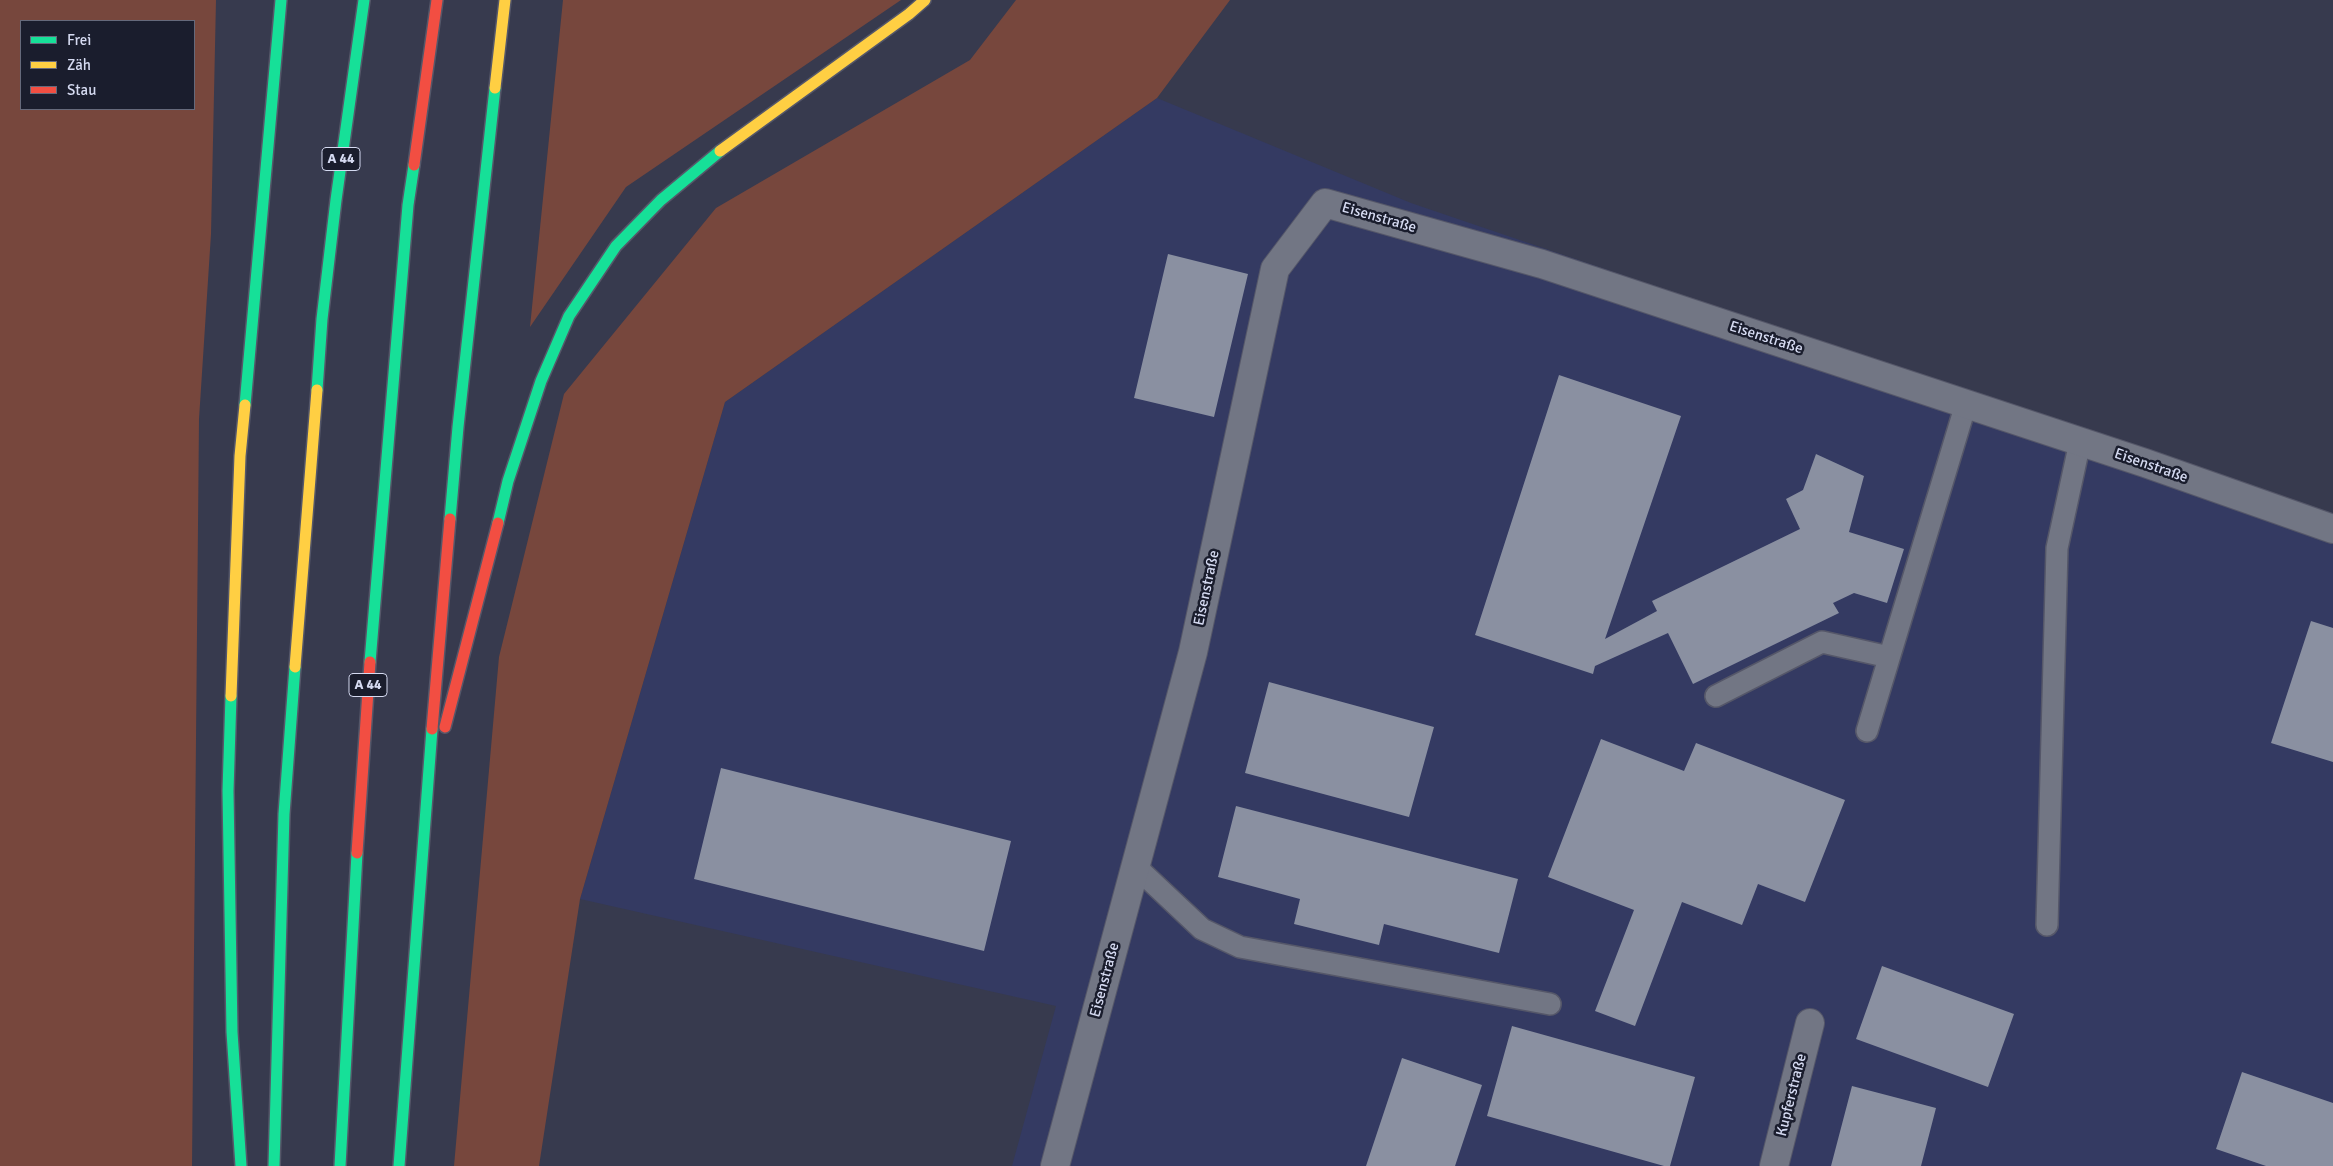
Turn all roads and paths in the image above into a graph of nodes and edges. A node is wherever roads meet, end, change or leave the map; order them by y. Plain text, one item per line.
1 (281, 0) edge
2 (364, 0) edge
3 (437, 0) edge
4 (505, 0) edge
5 (925, 0) edge
6 (1966, 404) junction
7 (2080, 442) junction
8 (2333, 529) edge
9 (1889, 657) junction
10 (1716, 696) dead end
11 (1867, 731) dead end
12 (426, 799) junction
13 (1135, 866) junction
14 (2047, 925) dead end
15 (1550, 1004) dead end
16 (1810, 1024) dead end
17 (241, 1166) edge
18 (274, 1166) edge
19 (340, 1166) edge
20 (399, 1166) edge
21 (1055, 1166) edge
22 (1774, 1166) edge

1 - 17 highway
2 - 18 highway, A 44
3 - 19 highway, A 44
4 - 12 highway
5 - 12 highway
6 - 7 street, Eisenstraße
6 - 9 lane
6 - 13 street, Eisenstraße
7 - 8 street, Eisenstraße
7 - 14 lane
9 - 10 lane
9 - 11 lane
12 - 20 highway
13 - 15 lane
13 - 21 street, Eisenstraße
16 - 22 street, Kupferstraße

